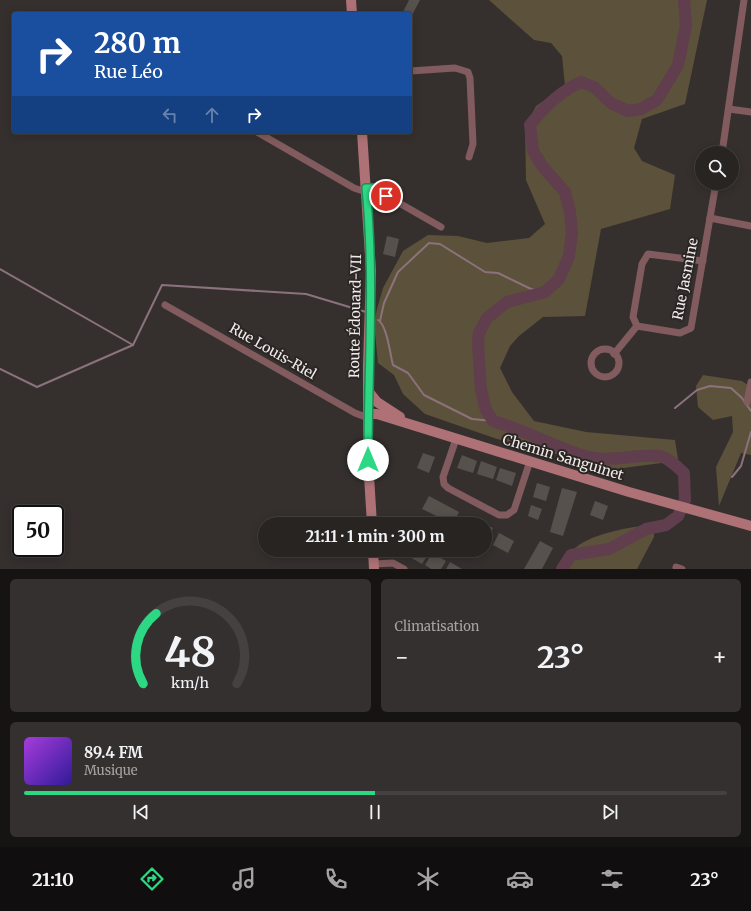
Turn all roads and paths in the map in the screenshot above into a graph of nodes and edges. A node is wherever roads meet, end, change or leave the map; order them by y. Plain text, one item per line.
1 (351, 0) edge
2 (744, 0) edge
3 (352, 12) edge
4 (412, 71) edge
5 (729, 109) junction
6 (751, 112) edge
7 (260, 134) edge
8 (362, 134) edge
9 (723, 146) edge
10 (470, 157) dead end
11 (366, 190) junction
12 (715, 190) edge
13 (710, 218) junction
14 (441, 226) dead end
15 (751, 226) edge
16 (703, 261) junction
17 (166, 305) dead end
18 (637, 326) junction
19 (614, 354) dead end
20 (751, 382) edge
21 (368, 391) junction
22 (747, 402) dead end
23 (368, 414) junction
24 (409, 424) junction
25 (456, 439) junction
26 (530, 461) junction
27 (372, 517) edge
28 (751, 526) edge
29 (374, 566) edge
30 (404, 569) edge

1 - 3 street
2 - 5 street
4 - 10 street
5 - 6 street
5 - 9 street
7 - 11 street
8 - 11 street, Route Édouard-VII
11 - 14 street
11 - 21 street, Route Édouard-VII
12 - 13 street, Rue Jasmine
13 - 15 street
13 - 16 street, Rue Jasmine
16 - 18 street, Rue Jasmine
16 - 18 street
17 - 23 street, Rue Louis-Riel
18 - 19 street
20 - 22 street
21 - 23 street, Route Édouard-VII
21 - 24 street
23 - 24 street, Chemin Sanguinet
23 - 27 street, Route Édouard-VII
24 - 25 street, Chemin Sanguinet
25 - 26 street, Chemin Sanguinet
25 - 26 street
26 - 28 street, Chemin Sanguinet
29 - 30 street

